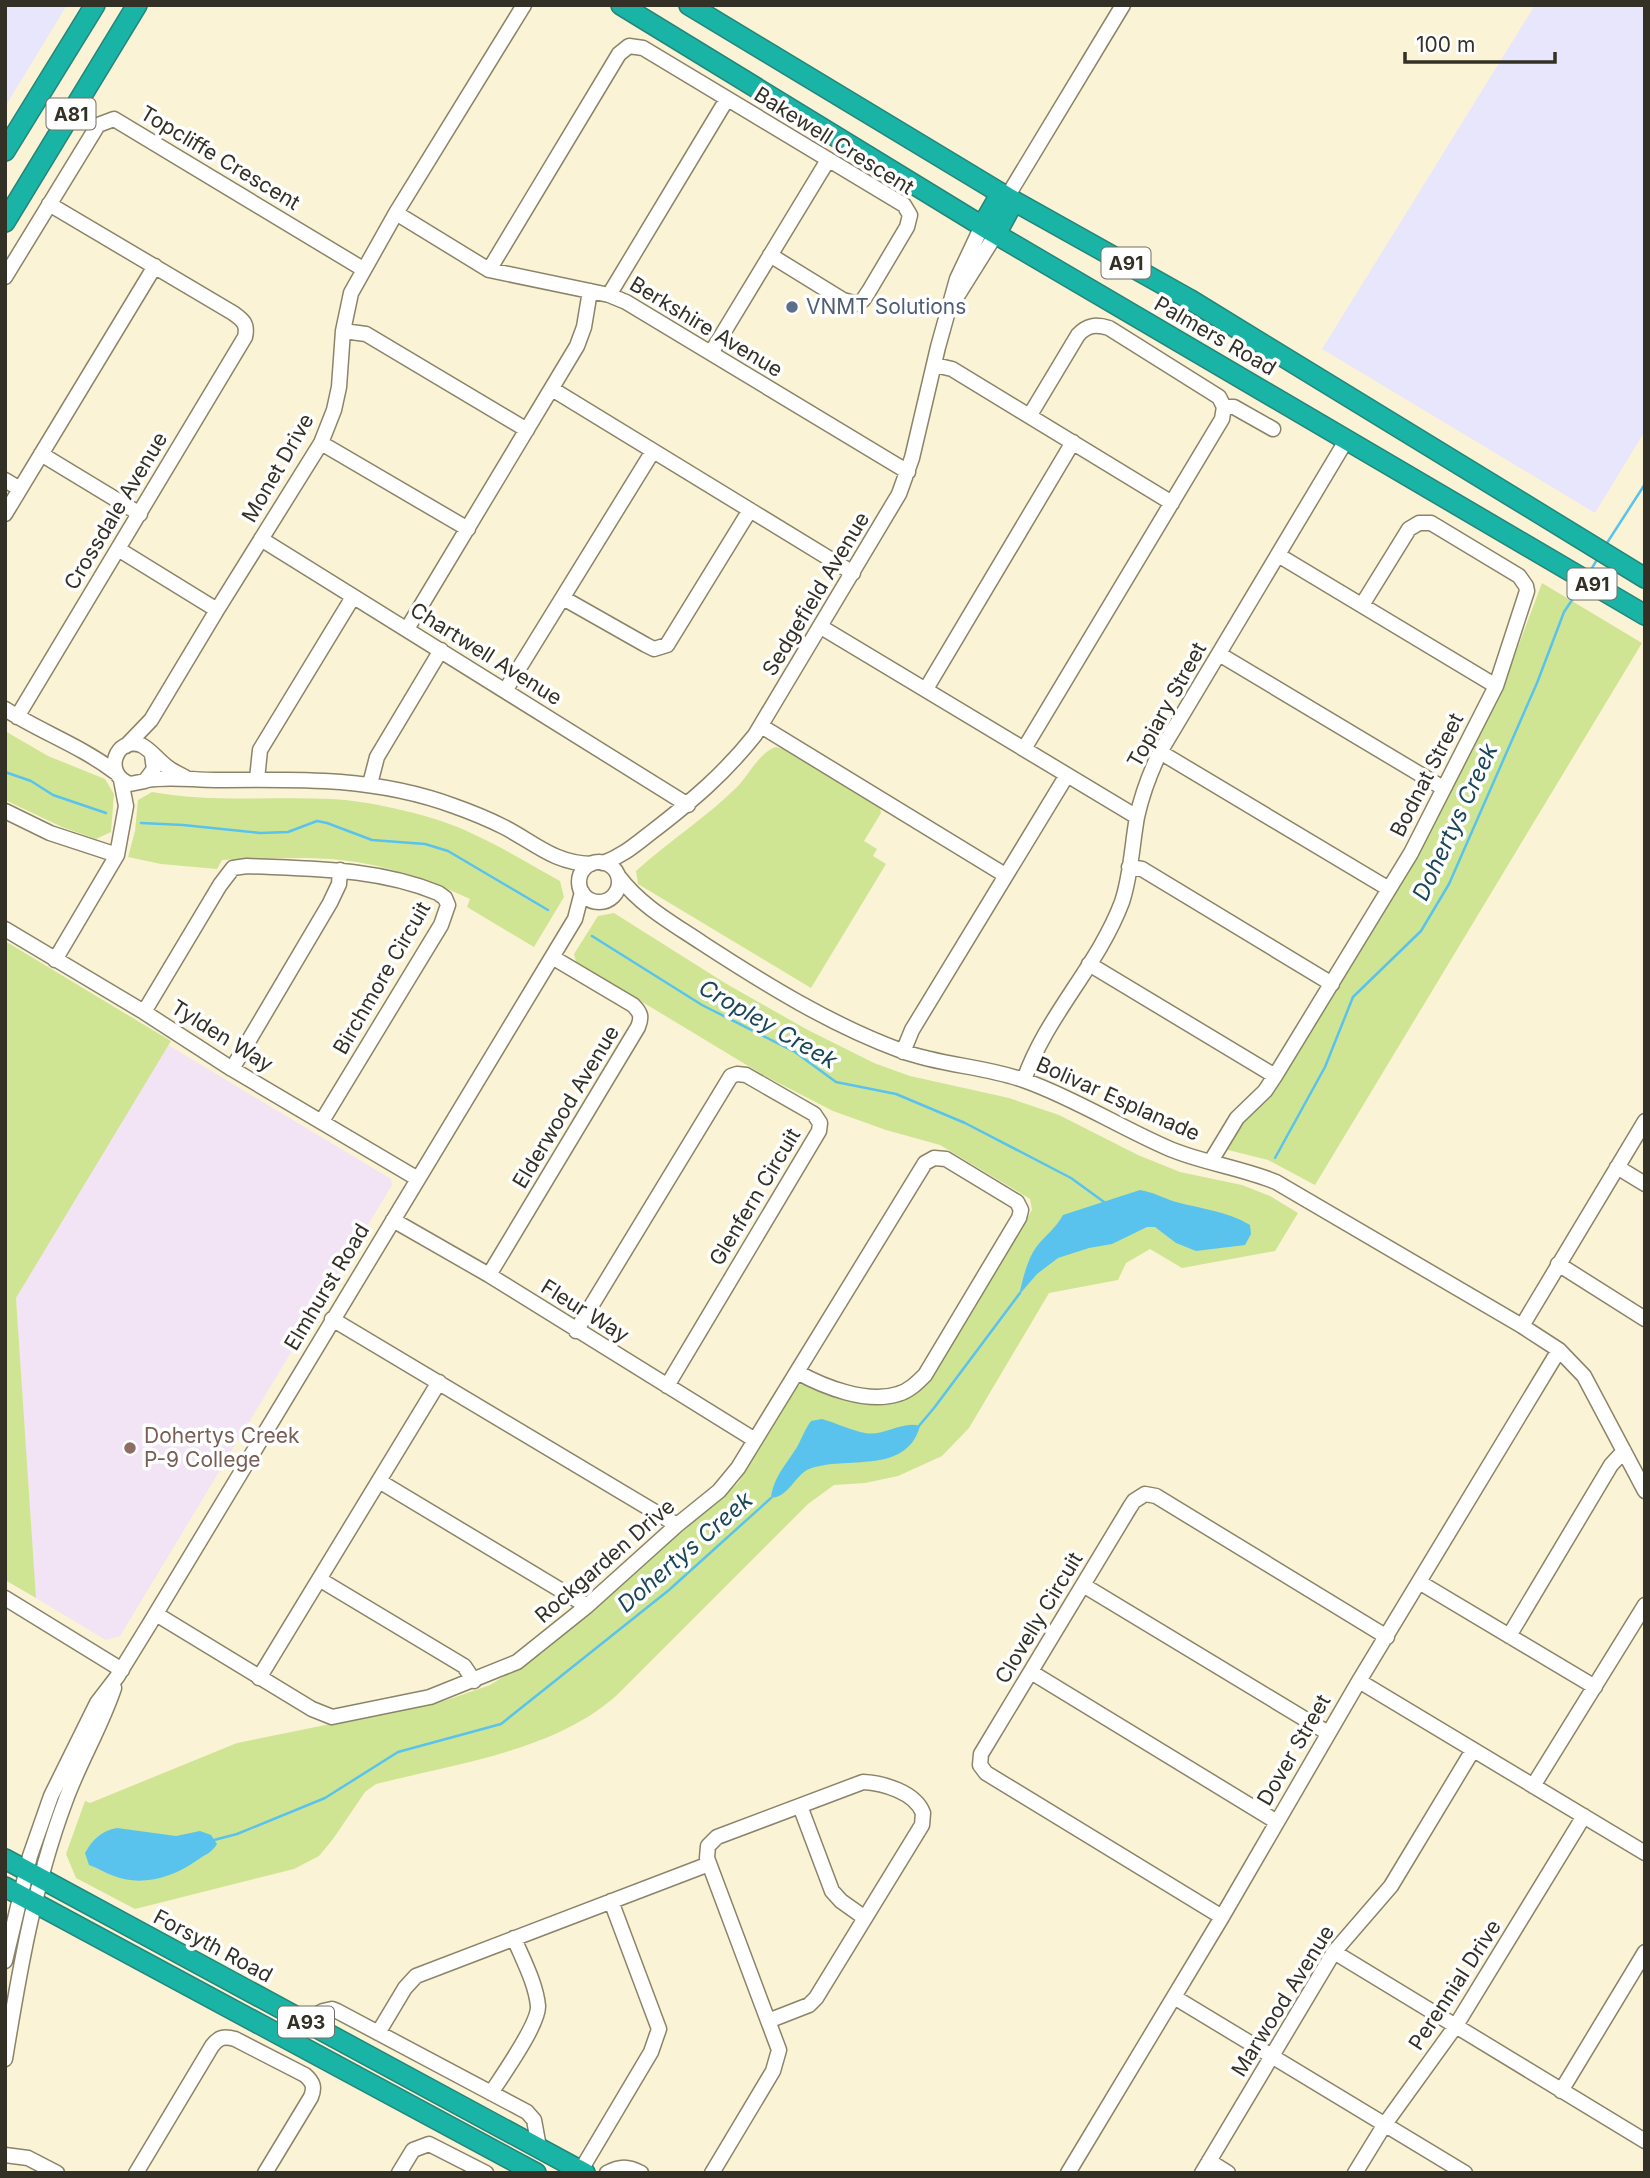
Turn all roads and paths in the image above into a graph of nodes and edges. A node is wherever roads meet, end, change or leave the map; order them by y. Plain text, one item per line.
1 (96, 5) edge
2 (137, 5) edge
3 (524, 5) edge
4 (621, 5) edge
5 (689, 5) edge
6 (1123, 5) edge
7 (726, 99) junction
8 (5, 151) edge
9 (828, 160) junction
10 (1008, 197) junction
11 (49, 204) junction
12 (396, 213) junction
13 (5, 222) edge
14 (989, 230) junction
15 (770, 255) junction
16 (155, 266) junction
17 (363, 269) junction
18 (489, 270) junction
19 (5, 277) edge
20 (590, 291) junction
21 (609, 295) junction
22 (343, 331) junction
23 (711, 354) junction
24 (934, 365) junction
25 (552, 389) junction
26 (1224, 407) junction
27 (1030, 415) junction
28 (1273, 429) dead end
29 (527, 430) junction
30 (1347, 439) junction
31 (1073, 442) junction
32 (321, 443) junction
33 (653, 452) junction
34 (41, 454) junction
35 (908, 472) junction
36 (5, 480) edge
37 (20, 489) junction
38 (1172, 503) junction
39 (750, 510) junction
40 (5, 514) edge
41 (140, 514) junction
42 (468, 529) junction
43 (261, 539) junction
44 (118, 549) junction
45 (1278, 555) junction
46 (853, 573) junction
47 (1645, 578) edge
48 (354, 597) junction
49 (563, 598) junction
50 (1362, 605) junction
51 (217, 610) junction
52 (1644, 615) edge
53 (821, 627) junction
54 (407, 629) junction
55 (441, 650) junction
56 (1219, 654) junction
57 (1496, 686) junction
58 (926, 689) junction
59 (505, 691) junction
60 (11, 713) edge
61 (151, 720) junction
62 (761, 726) junction
63 (125, 747) junction
64 (1024, 748) junction
65 (83, 750) junction
66 (1160, 752) junction
67 (150, 753) junction
68 (1067, 775) junction
69 (118, 776) junction
70 (186, 778) junction
71 (257, 779) junction
72 (143, 782) junction
73 (370, 784) junction
74 (1443, 788) junction
75 (688, 804) junction
76 (126, 806) junction
77 (5, 811) edge
78 (1137, 817) junction
79 (631, 849) junction
80 (117, 855) junction
81 (561, 860) junction
82 (597, 863) junction
83 (1129, 867) junction
84 (341, 870) junction
85 (1005, 875) junction
86 (618, 876) junction
87 (580, 888) junction
88 (1389, 889) junction
89 (602, 902) junction
90 (652, 911) junction
91 (575, 919) junction
92 (5, 929) edge
93 (552, 957) junction
94 (55, 960) junction
95 (1089, 964) junction
96 (1332, 984) junction
97 (144, 1012) junction
98 (903, 1052) junction
99 (232, 1069) junction
100 (1275, 1076) junction
101 (1024, 1080) junction
102 (322, 1121) junction
103 (1645, 1121) edge
104 (1211, 1161) junction
105 (1617, 1167) junction
106 (418, 1179) junction
107 (1645, 1184) edge
108 (393, 1220) junction
109 (1558, 1264) junction
110 (489, 1275) junction
111 (332, 1319) junction
112 (1645, 1319) edge
113 (1522, 1326) junction
114 (576, 1331) junction
115 (1559, 1349) junction
116 (797, 1372) junction
117 (439, 1382) junction
118 (667, 1387) junction
119 (755, 1440) junction
120 (1624, 1451) junction
121 (379, 1481) junction
122 (1645, 1491) edge
123 (677, 1525) junction
124 (319, 1579) junction
125 (1419, 1583) junction
126 (1083, 1585) junction
127 (5, 1598) edge
128 (1645, 1605) edge
129 (587, 1606) junction
130 (156, 1614) junction
131 (1509, 1636) junction
132 (1387, 1637) junction
133 (1031, 1672) junction
134 (120, 1673) junction
135 (259, 1678) junction
136 (474, 1681) junction
137 (1359, 1681) junction
138 (1595, 1687) junction
139 (1328, 1733) junction
140 (1473, 1750) junction
141 (1533, 1786) junction
142 (800, 1806) junction
143 (1584, 1816) junction
144 (1277, 1822) junction
145 (1645, 1853) edge
146 (5, 1859) edge
147 (709, 1864) junction
148 (34, 1875) junction
149 (20, 1895) edge
150 (611, 1901) junction
151 (1223, 1917) junction
152 (865, 1918) junction
153 (514, 1938) junction
154 (1334, 1952) junction
155 (1645, 1952) edge
156 (5, 1961) edge
157 (1174, 1997) junction
158 (304, 2021) junction
159 (768, 2021) junction
160 (1455, 2027) junction
161 (378, 2032) junction
162 (1272, 2056) junction
163 (5, 2059) edge
164 (1561, 2091) junction
165 (491, 2093) junction
166 (1385, 2124) junction
167 (1645, 2141) edge
168 (539, 2147) junction
169 (5, 2155) edge
170 (1206, 2167) edge
171 (583, 2172) edge
172 (57, 2173) edge
173 (136, 2173) edge
174 (265, 2173) edge
175 (399, 2173) edge
176 (486, 2173) edge
177 (536, 2173) edge
178 (607, 2173) edge
179 (641, 2173) edge
180 (712, 2173) edge
181 (1068, 2173) edge
182 (1228, 2173) edge
183 (1354, 2173) edge
184 (1465, 2173) edge

1 - 8 highway, A81
2 - 13 highway, A81
3 - 12 street, Monet Drive
4 - 14 highway, Palmers Road / A91
5 - 10 highway, Palmers Road / A91
6 - 10 street
7 - 9 street, Bakewell Crescent
7 - 18 street, Bakewell Crescent
7 - 21 street
9 - 15 street
9 - 15 street, Bakewell Crescent
10 - 14 highway
10 - 47 highway, Palmers Road / A91
11 - 16 street
11 - 17 street, Topcliffe Crescent
11 - 19 street, Topcliffe Crescent
12 - 17 street, Monet Drive
12 - 18 street, Berkshire Avenue
14 - 24 street, Sedgefield Avenue
14 - 30 highway, Palmers Road / A91
15 - 23 street
16 - 34 street
16 - 41 street, Crossdale Avenue
17 - 22 street, Monet Drive
18 - 20 street, Berkshire Avenue
20 - 21 street, Berkshire Avenue
20 - 25 street
21 - 23 street, Berkshire Avenue
22 - 29 street
22 - 32 street, Monet Drive
23 - 35 street, Berkshire Avenue
24 - 27 street
24 - 35 street, Sedgefield Avenue
25 - 29 street
25 - 33 street
26 - 27 street
26 - 28 street
26 - 38 street
27 - 31 street
29 - 42 street
30 - 45 street, Topiary Street
30 - 52 highway, Palmers Road / A91
31 - 38 street
31 - 58 street
32 - 42 street
32 - 43 street, Monet Drive
33 - 39 street
33 - 49 street
34 - 37 street
34 - 41 street
35 - 46 street, Sedgefield Avenue
36 - 37 street
37 - 40 street
38 - 64 street
39 - 46 street
39 - 49 street
41 - 44 street, Crossdale Avenue
42 - 54 street
43 - 48 street, Chartwell Avenue
43 - 51 street, Monet Drive
44 - 51 street
44 - 60 street, Crossdale Avenue
45 - 50 street
45 - 56 street, Topiary Street
46 - 53 street, Sedgefield Avenue
48 - 54 street, Chartwell Avenue
48 - 71 street
49 - 59 street
50 - 57 street
50 - 57 street, Bodnat Street
51 - 61 street, Monet Drive
53 - 58 street
53 - 62 street, Sedgefield Avenue
54 - 55 street, Chartwell Avenue
55 - 59 street, Chartwell Avenue
55 - 73 street
56 - 66 street, Topiary Street
56 - 74 street
57 - 74 street, Bodnat Street
58 - 64 street
59 - 75 street, Chartwell Avenue
60 - 65 street
61 - 63 street, Monet Drive
61 - 67 street, Monet Drive
62 - 75 street, Sedgefield Avenue
62 - 85 street
63 - 65 street
63 - 67 street
63 - 69 street
64 - 68 street
65 - 69 street
66 - 78 street, Topiary Street
66 - 88 street
67 - 70 street
67 - 72 street
68 - 78 street
68 - 85 street
69 - 72 street
69 - 76 street
70 - 71 street
70 - 72 street
71 - 73 street
72 - 76 street
73 - 81 street
74 - 88 street, Bodnat Street
75 - 79 street, Sedgefield Avenue
76 - 80 street
77 - 80 street
78 - 83 street, Topiary Street
79 - 82 street, Sedgefield Avenue
79 - 86 street, Sedgefield Avenue
80 - 94 street
81 - 82 street
81 - 87 street
82 - 86 street
82 - 87 street
83 - 95 street, Topiary Street
83 - 96 street
84 - 97 street, Birchmore Circuit
84 - 99 street
84 - 102 street, Birchmore Circuit
85 - 98 street
86 - 89 street
86 - 90 street, Bolivar Esplanade
87 - 89 street
87 - 91 street, Elmhurst Road
88 - 96 street, Bodnat Street
89 - 90 street, Bolivar Esplanade
89 - 91 street, Elmhurst Road
90 - 98 street, Bolivar Esplanade
91 - 93 street, Elmhurst Road
92 - 94 street, Tylden Way
93 - 106 street, Elmhurst Road
93 - 110 street, Elderwood Avenue
94 - 97 street, Tylden Way
95 - 100 street
95 - 101 street, Topiary Street
96 - 100 street, Bodnat Street
97 - 99 street, Tylden Way
98 - 101 street, Bolivar Esplanade
99 - 102 street, Tylden Way
100 - 104 street, Bodnat Street
101 - 104 street, Bolivar Esplanade
102 - 106 street, Tylden Way
103 - 105 street
104 - 113 street, Bolivar Esplanade
105 - 107 street
105 - 109 street
106 - 108 street, Elmhurst Road
108 - 110 street, Fleur Way
108 - 111 street, Elmhurst Road
109 - 112 street
109 - 113 street
110 - 114 street, Fleur Way
111 - 117 street
111 - 130 street, Elmhurst Road
113 - 115 street, Bolivar Esplanade
114 - 118 street, Fleur Way
114 - 118 street, Glenfern Circuit
115 - 120 street, Bolivar Esplanade
115 - 125 street, Dover Street
116 - 116 street, Rockgarden Drive
116 - 119 street, Rockgarden Drive
117 - 121 street
117 - 123 street
118 - 119 street, Fleur Way
119 - 123 street, Rockgarden Drive
120 - 122 street, Bolivar Esplanade
120 - 131 street
121 - 124 street
121 - 129 street
123 - 129 street, Rockgarden Drive
124 - 135 street
124 - 136 street
125 - 131 street
125 - 132 street, Dover Street
126 - 132 street, Clovelly Circuit
126 - 133 street, Clovelly Circuit
126 - 139 street
127 - 134 street
128 - 138 street
129 - 136 street, Rockgarden Drive
130 - 134 street, Elmhurst Road
130 - 135 street, Rockgarden Drive
131 - 138 street
132 - 137 street, Dover Street
133 - 144 street
133 - 151 street, Clovelly Circuit
134 - 148 street, Elmhurst Road
135 - 136 street, Rockgarden Drive
137 - 139 street, Dover Street
137 - 140 street
138 - 141 street
139 - 144 street, Dover Street
140 - 141 street
140 - 154 street, Marwood Avenue
141 - 143 street
142 - 147 street
142 - 152 street
142 - 152 street
143 - 145 street
143 - 160 street, Perennial Drive
144 - 151 street, Dover Street
146 - 148 highway, Forsyth Road / A93
147 - 150 street
147 - 159 street
148 - 149 street, Elmhurst Road
148 - 158 highway, Forsyth Road / A93
149 - 156 street, Elmhurst Road
149 - 163 street, Elmhurst Road
149 - 177 highway, A93
150 - 153 street
150 - 171 street
151 - 157 street, Dover Street
152 - 159 street
153 - 161 street
153 - 165 street
154 - 160 street
154 - 162 street, Marwood Avenue
155 - 164 street
157 - 162 street
157 - 181 street, Dover Street
158 - 161 street
158 - 168 highway, Forsyth Road / A93
159 - 180 street
160 - 164 street
160 - 166 street, Perennial Drive
161 - 165 street
162 - 166 street
162 - 170 street, Marwood Avenue
164 - 167 street
165 - 168 street
166 - 183 street, Perennial Drive
166 - 184 street
168 - 171 highway, Forsyth Road / A93
169 - 172 street
170 - 182 street
173 - 174 street
175 - 176 street
178 - 179 street

